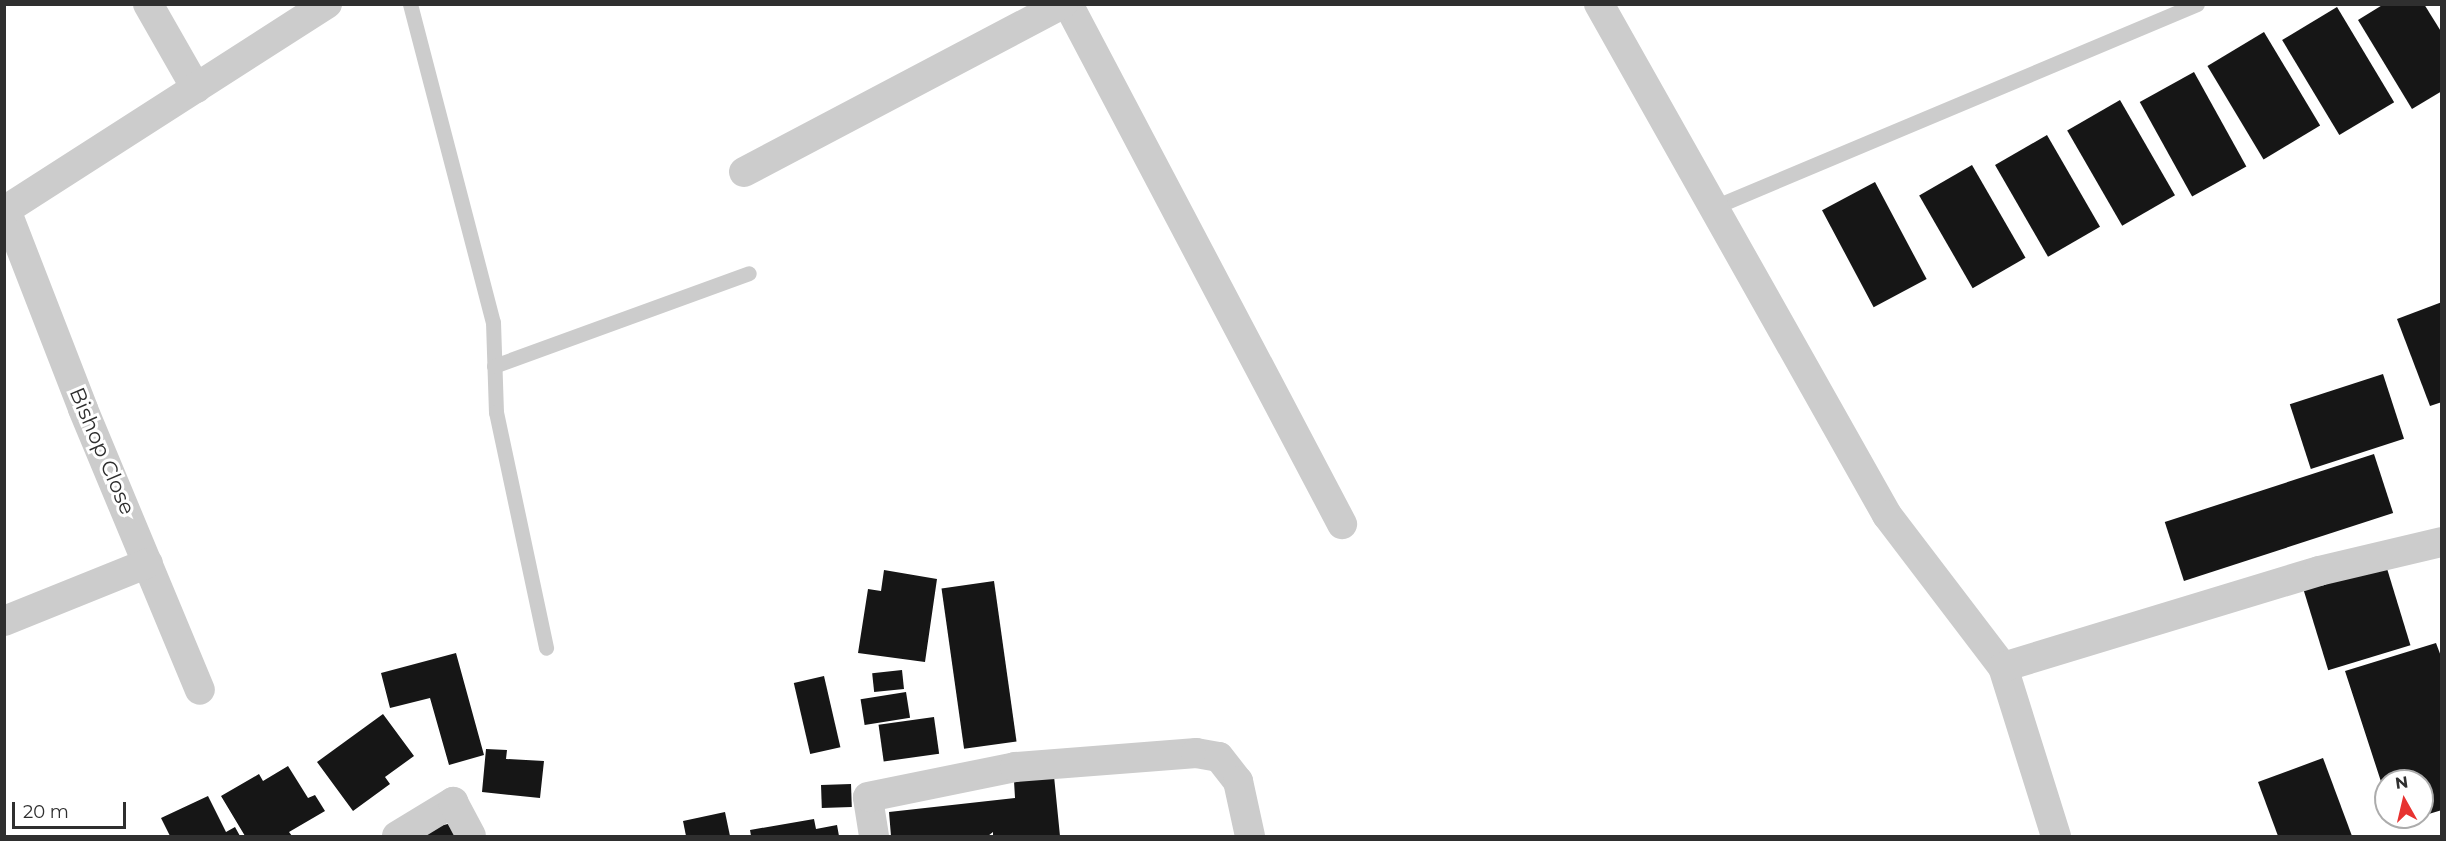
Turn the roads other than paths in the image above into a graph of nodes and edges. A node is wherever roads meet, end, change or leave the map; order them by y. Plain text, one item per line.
1 (148, 4) edge
2 (327, 4) edge
3 (410, 4) edge
4 (1062, 4) edge
5 (1068, 4) edge
6 (1599, 4) edge
7 (2197, 4) edge
8 (196, 88) junction
9 (744, 172) dead end
10 (1712, 208) junction
11 (5, 210) edge
12 (749, 273) dead end
13 (494, 366) junction
14 (1342, 524) dead end
15 (2442, 542) edge
16 (148, 563) junction
17 (4, 621) edge
18 (546, 648) dead end
19 (2003, 667) junction
20 (200, 690) dead end
21 (397, 837) edge
22 (471, 837) edge
23 (874, 837) edge
24 (1250, 837) edge
25 (2056, 837) edge

1 - 8 street
2 - 8 street
3 - 13 lane
4 - 9 street
5 - 14 street
6 - 10 street
7 - 10 lane
8 - 11 street
10 - 19 street
11 - 16 street, Bishop Close
12 - 13 lane
13 - 18 lane
15 - 19 street
16 - 17 street
16 - 20 street, Bishop Close
19 - 25 street
21 - 22 street
23 - 24 street

